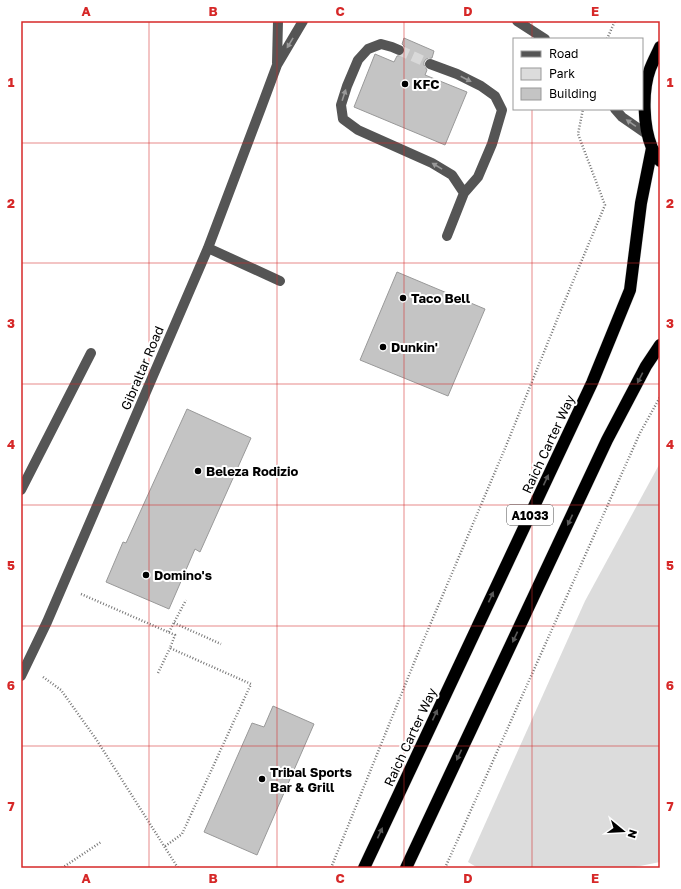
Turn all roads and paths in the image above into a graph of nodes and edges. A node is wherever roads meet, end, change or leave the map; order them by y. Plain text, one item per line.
1 (278, 21) edge
2 (303, 21) edge
3 (517, 21) edge
4 (615, 21) edge
5 (543, 38) edge
6 (607, 38) edge
7 (660, 46) edge
8 (399, 50) tunnel mouth
9 (430, 64) tunnel mouth
10 (277, 65) junction
11 (583, 110) edge
12 (617, 110) edge
13 (648, 135) junction
14 (652, 148) junction
15 (660, 161) edge
16 (464, 193) junction
17 (447, 236) dead end
18 (208, 248) junction
19 (280, 282) dead end
20 (660, 345) edge
21 (90, 353) dead end
22 (660, 397) edge
23 (21, 490) edge
24 (62, 586) junction
25 (186, 600) dead end
26 (174, 623) junction
27 (169, 632) junction
28 (221, 644) dead end
29 (170, 648) junction
30 (23, 672) edge
31 (158, 673) dead end
32 (101, 842) dead end
33 (164, 847) junction
34 (62, 868) edge
35 (178, 868) edge
36 (331, 868) edge
37 (364, 868) edge
38 (406, 868) edge
39 (445, 868) edge

1 - 10 street, Gibraltar Road
2 -> 10 street, Gibraltar Road
3 - 5 street
4 - 6 path
7 - 13 highway, A1033
16 -> 8 street
9 -> 16 street
10 - 18 street, Gibraltar Road
11 - 36 path
13 -> 12 street
13 - 14 highway, A1033
14 - 15 highway, A1033
37 -> 14 highway, Raich Carter Way / A1033
16 - 17 street
18 - 19 street
18 - 24 street, Gibraltar Road
20 -> 38 highway, A1033
21 - 23 street
22 - 39 path
24 - 27 path
24 - 30 street, Gibraltar Road
25 - 26 path
26 - 27 path
26 - 28 path
27 - 29 path
29 - 31 path
29 - 33 path
30 - 33 path
32 - 34 path
33 - 35 path

